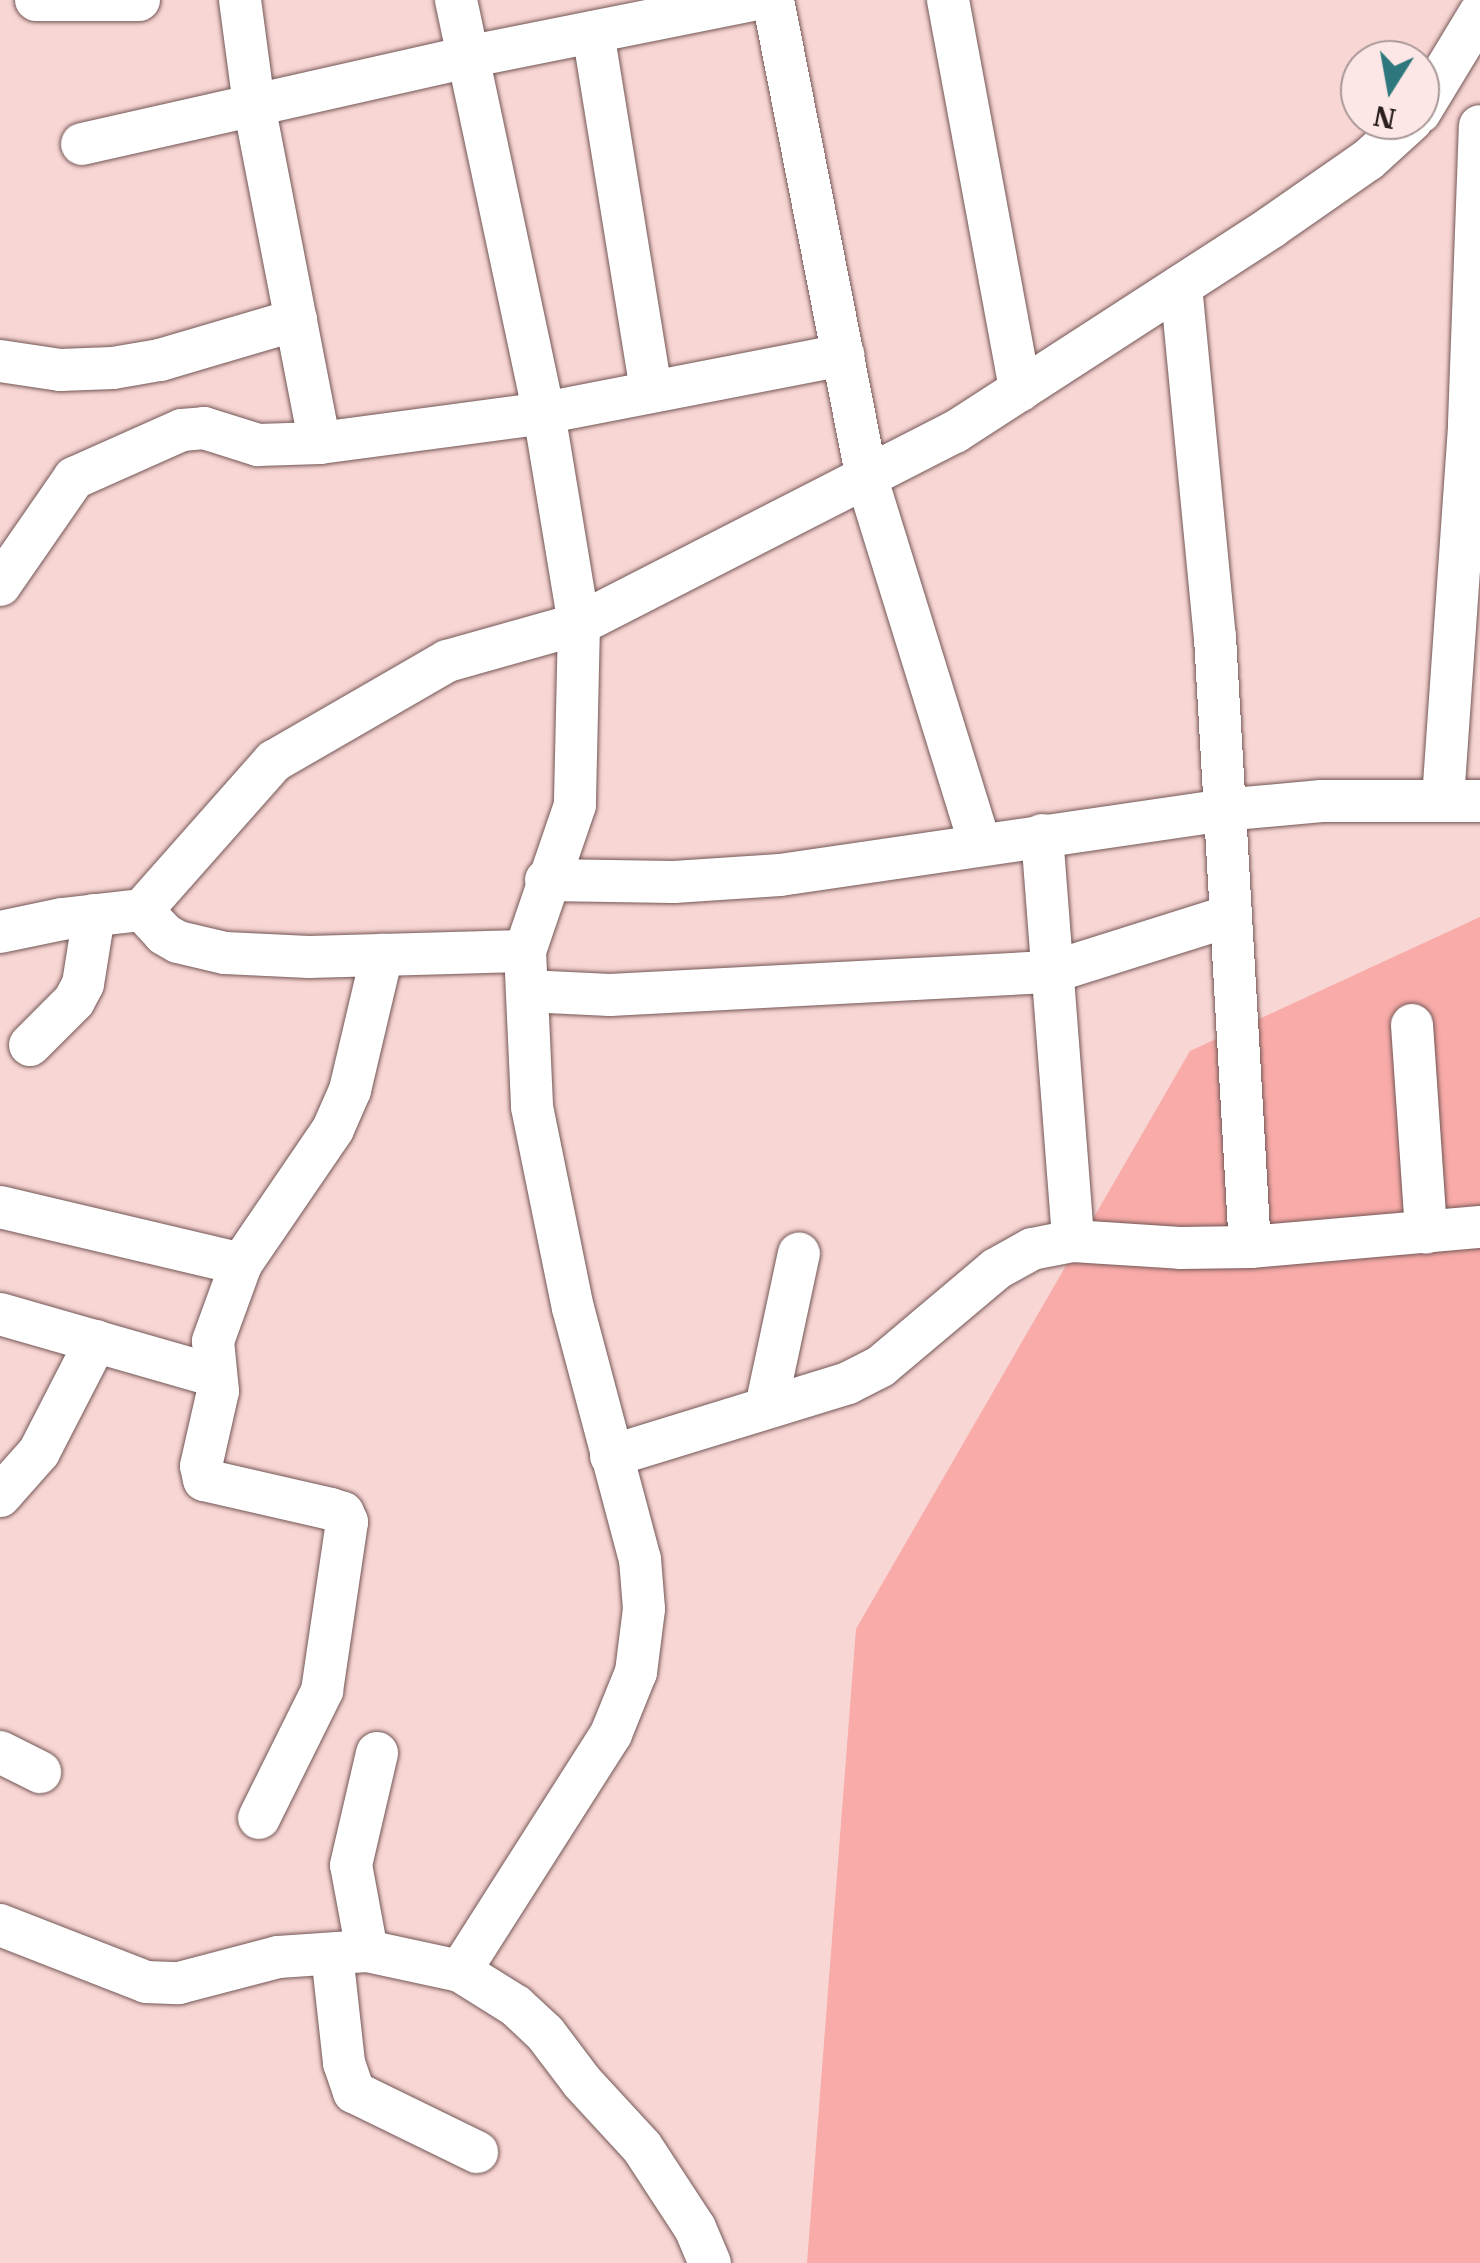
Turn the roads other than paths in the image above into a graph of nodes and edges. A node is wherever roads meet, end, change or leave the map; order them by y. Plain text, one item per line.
1 (36, 0) edge
2 (140, 0) edge
3 (240, 0) edge
4 (456, 0) edge
5 (753, 0) edge
6 (773, 0) edge
7 (948, 0) edge
8 (1480, 13) edge
9 (610, 20) edge
10 (467, 57) junction
11 (1440, 79) edge
12 (1480, 102) edge
13 (254, 105) junction
14 (1440, 106) edge
15 (1480, 126) edge
16 (1389, 140) edge
17 (82, 144) dead end
18 (1181, 286) junction
19 (296, 320) junction
20 (842, 355) junction
21 (0, 361) edge
22 (1020, 390) junction
23 (652, 391) junction
24 (544, 413) junction
25 (320, 443) junction
26 (866, 476) junction
27 (0, 585) edge
28 (579, 624) junction
29 (1462, 801) edge
30 (1223, 810) junction
31 (1042, 835) junction
32 (980, 844) junction
33 (546, 880) junction
34 (142, 910) junction
35 (94, 915) junction
36 (1230, 916) junction
37 (0, 932) edge
38 (382, 955) junction
39 (526, 971) junction
40 (1052, 972) junction
41 (1412, 1026) dead end
42 (30, 1045) dead end
43 (0, 1207) edge
44 (1480, 1226) edge
45 (1426, 1233) junction
46 (1073, 1241) junction
47 (1250, 1247) junction
48 (799, 1253) dead end
49 (242, 1264) junction
50 (0, 1314) edge
51 (96, 1342) junction
52 (214, 1374) junction
53 (766, 1408) junction
54 (612, 1456) junction
55 (0, 1496) edge
56 (0, 1752) edge
57 (377, 1753) dead end
58 (40, 1772) dead end
59 (260, 1818) dead end
60 (0, 1925) edge
61 (349, 1952) junction
62 (460, 1971) junction
63 (477, 2152) dead end
64 (710, 2263) edge

1 - 2 street
3 - 13 street
4 - 10 street
5 - 9 street
6 - 20 street
7 - 22 street
8 - 11 street
9 - 10 street
9 - 23 street
10 - 13 street
10 - 24 street
12 - 14 street
13 - 17 street
13 - 19 street
15 - 29 street
16 - 18 street
18 - 22 street
18 - 30 street
19 - 21 street
19 - 25 street
20 - 23 street
20 - 26 street
22 - 26 street
23 - 24 street
24 - 25 street
24 - 28 street
25 - 27 street
26 - 28 street
26 - 32 street
28 - 33 street
28 - 34 street
29 - 30 street
30 - 31 street
30 - 36 street
31 - 32 street
31 - 40 street
32 - 33 street
33 - 39 street
34 - 35 street
34 - 38 street
35 - 37 street
35 - 42 street
36 - 40 street
36 - 47 street
38 - 39 street
38 - 49 street
39 - 40 street
39 - 54 street
40 - 46 street
41 - 45 street
43 - 49 street
44 - 45 street
45 - 47 street
46 - 47 street
46 - 53 street
48 - 53 street
49 - 52 street
50 - 51 street
51 - 52 street
51 - 55 street
52 - 59 street
53 - 54 street
54 - 62 street
56 - 58 street
57 - 61 street
60 - 61 street
61 - 62 street
61 - 63 street
62 - 64 street

